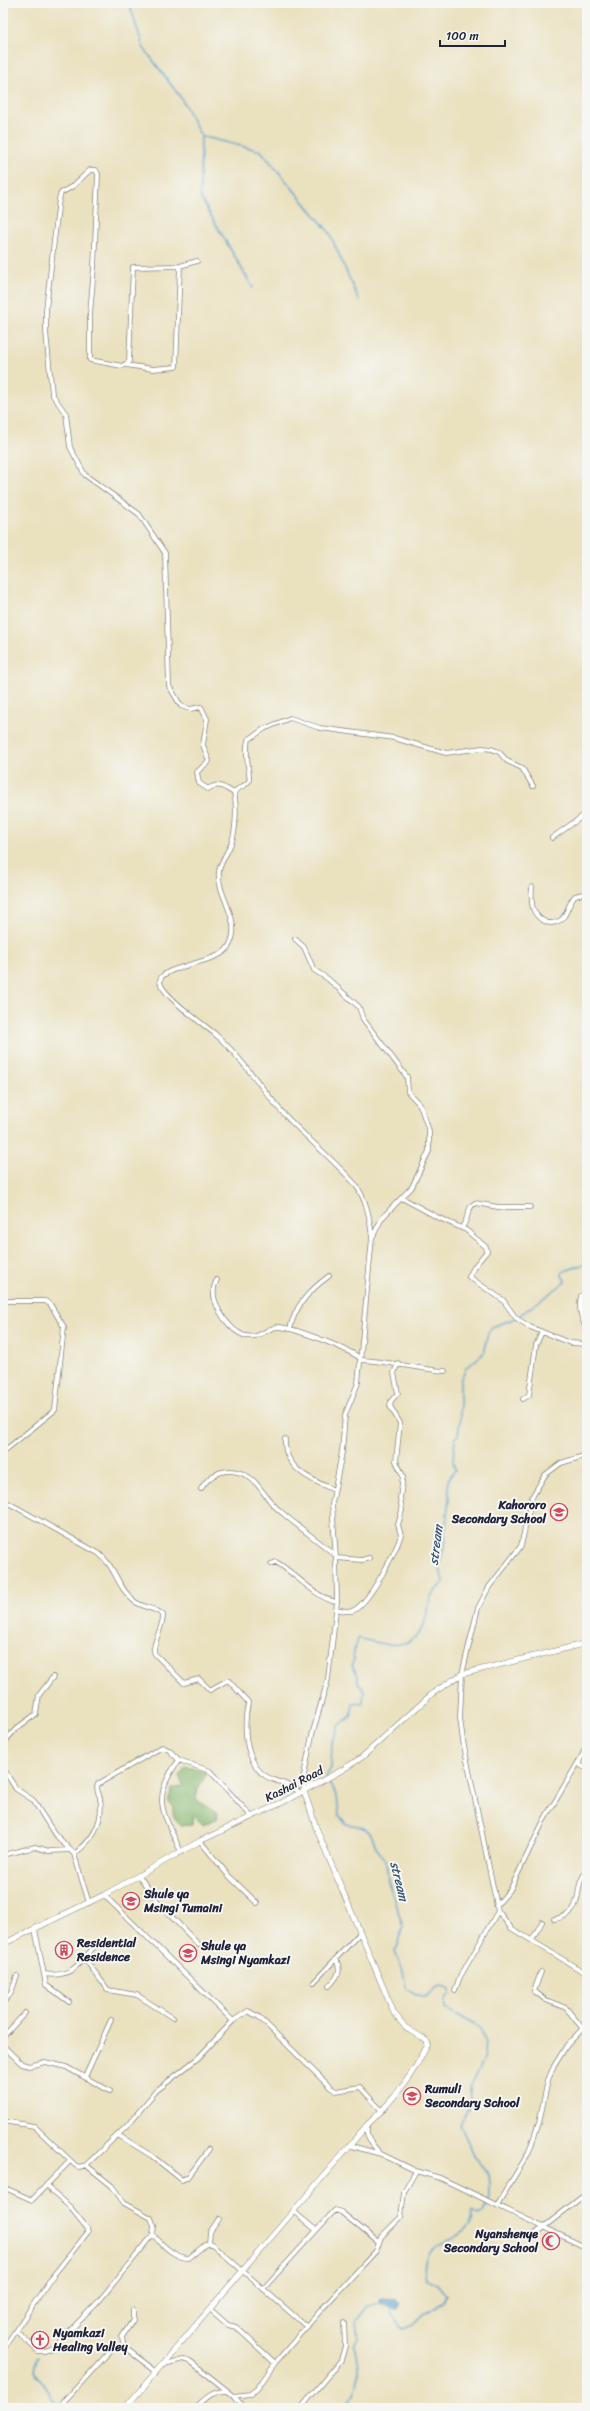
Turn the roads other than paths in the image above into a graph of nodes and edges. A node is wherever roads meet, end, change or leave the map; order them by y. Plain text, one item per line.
1 (196, 261) dead end
2 (180, 266) junction
3 (126, 365) junction
4 (532, 786) dead end
5 (234, 793) junction
6 (587, 813) edge
7 (552, 838) dead end
8 (532, 887) dead end
9 (587, 893) edge
10 (295, 939) dead end
11 (402, 1198) junction
12 (530, 1207) dead end
13 (462, 1227) junction
14 (372, 1238) junction
15 (329, 1276) dead end
16 (217, 1280) dead end
17 (587, 1292) edge
18 (3, 1301) edge
19 (290, 1329) junction
20 (587, 1330) edge
21 (542, 1332) junction
22 (587, 1344) edge
23 (360, 1359) junction
24 (398, 1363) junction
25 (445, 1371) dead end
26 (523, 1399) dead end
27 (285, 1439) dead end
28 (3, 1452) edge
29 (587, 1455) edge
30 (201, 1489) dead end
31 (334, 1490) junction
32 (3, 1500) edge
33 (335, 1556) junction
34 (369, 1558) dead end
35 (271, 1564) dead end
36 (337, 1602) junction
37 (336, 1609) junction
38 (587, 1643) edge
39 (462, 1674) junction
40 (53, 1677) dead end
41 (3, 1743) edge
42 (587, 1745) edge
43 (179, 1760) junction
44 (579, 1761) junction
45 (3, 1768) edge
46 (587, 1768) edge
47 (302, 1792) junction
48 (251, 1816) junction
49 (200, 1841) junction
50 (71, 1850) junction
51 (181, 1852) junction
52 (74, 1854) junction
53 (3, 1855) edge
54 (587, 1871) edge
55 (139, 1876) junction
56 (104, 1895) junction
57 (89, 1903) junction
58 (257, 1903) dead end
59 (496, 1906) junction
60 (498, 1912) junction
61 (554, 1919) dead end
62 (542, 1922) dead end
63 (35, 1929) junction
64 (359, 1934) junction
65 (532, 1940) junction
66 (3, 1944) edge
67 (199, 1945) dead end
68 (94, 1947) dead end
69 (85, 1959) junction
70 (336, 1959) junction
71 (541, 1972) dead end
72 (44, 1974) junction
73 (587, 1974) edge
74 (17, 1976) dead end
75 (314, 1982) dead end
76 (329, 1986) dead end
77 (456, 1990) dead end
78 (69, 2002) dead end
79 (3, 2003) edge
80 (24, 2013) dead end
81 (173, 2018) dead end
82 (111, 2020) dead end
83 (233, 2021) junction
84 (587, 2024) edge
85 (583, 2029) junction
86 (3, 2037) edge
87 (3, 2046) edge
88 (85, 2077) junction
89 (110, 2091) dead end
90 (382, 2111) junction
91 (3, 2121) edge
92 (368, 2124) junction
93 (118, 2135) junction
94 (351, 2146) junction
95 (209, 2149) dead end
96 (381, 2154) junction
97 (70, 2161) junction
98 (86, 2165) junction
99 (416, 2171) junction
100 (47, 2184) junction
101 (3, 2186) edge
102 (587, 2193) edge
103 (497, 2206) junction
104 (293, 2211) junction
105 (219, 2219) dead end
106 (546, 2227) junction
107 (316, 2230) junction
108 (535, 2234) dead end
109 (153, 2235) junction
110 (378, 2242) junction
111 (210, 2243) junction
112 (583, 2246) dead end
113 (242, 2271) junction
114 (263, 2289) junction
115 (133, 2310) dead end
116 (211, 2310) junction
117 (344, 2323) dead end
118 (307, 2327) junction
119 (17, 2332) junction
120 (124, 2347) junction
121 (3, 2349) edge
122 (275, 2363) junction
123 (165, 2364) junction
124 (157, 2372) junction
125 (229, 2391) junction
126 (234, 2396) junction
127 (58, 2408) edge
128 (125, 2408) edge
129 (195, 2408) edge
130 (244, 2408) edge
131 (300, 2408) edge

1 - 2 street
2 - 3 street
2 - 3 street
3 - 5 street
4 - 5 street
5 - 14 street
6 - 7 street
8 - 9 street
10 - 11 street
11 - 13 street
11 - 14 street
12 - 13 street
13 - 21 street
14 - 23 street
15 - 19 street
16 - 19 street
17 - 20 street
18 - 28 street
19 - 23 street
21 - 22 street
21 - 26 street
23 - 24 street
23 - 31 street
24 - 25 street
24 - 37 street
27 - 31 street
29 - 39 street
30 - 33 street
31 - 33 street
32 - 47 street
33 - 34 street
33 - 36 street
35 - 36 street
36 - 37 street
37 - 47 street
38 - 39 street, Kashai Road
39 - 47 street, Kashai Road
39 - 59 street
40 - 41 street
42 - 44 street
43 - 48 street
43 - 51 street
43 - 52 street
44 - 46 street
44 - 59 street
45 - 50 street
47 - 48 street, Kashai Road
47 - 64 street
48 - 49 street, Kashai Road
49 - 51 street, Kashai Road
49 - 58 street
50 - 52 street
50 - 53 street
51 - 55 street, Kashai Road
52 - 57 street
54 - 61 street
55 - 56 street, Kashai Road
55 - 67 street
56 - 57 street, Kashai Road
56 - 83 street
57 - 63 street, Kashai Road
59 - 60 street
60 - 65 street
60 - 77 street
62 - 65 street
63 - 66 street, Kashai Road
63 - 72 street
64 - 70 street
64 - 90 street
65 - 73 street
68 - 69 street
69 - 72 street
69 - 81 street
70 - 75 street
70 - 76 street
71 - 85 street
72 - 78 street
74 - 79 street
80 - 86 street
82 - 88 street
83 - 90 street
83 - 93 street
84 - 85 street
85 - 103 street
87 - 88 street
88 - 89 street
90 - 92 street
91 - 97 street
92 - 94 street
92 - 96 street
93 - 95 street
93 - 98 street
94 - 96 street
94 - 104 street
96 - 99 street
97 - 98 street
97 - 100 street
98 - 109 street
99 - 103 street
99 - 110 street
100 - 101 street
100 - 119 street
102 - 106 street
103 - 106 street
104 - 107 street
104 - 113 street
105 - 111 street
106 - 108 street
106 - 112 street
107 - 110 street
107 - 114 street
109 - 111 street
109 - 119 street
110 - 118 street
111 - 113 street
113 - 114 street
113 - 116 street
114 - 118 street
115 - 120 street
116 - 122 street
116 - 123 street
117 - 131 street
118 - 122 street
119 - 121 street
120 - 124 street
120 - 127 street
122 - 126 street
123 - 124 street
123 - 125 street
124 - 128 street
125 - 126 street
125 - 129 street
126 - 130 street

